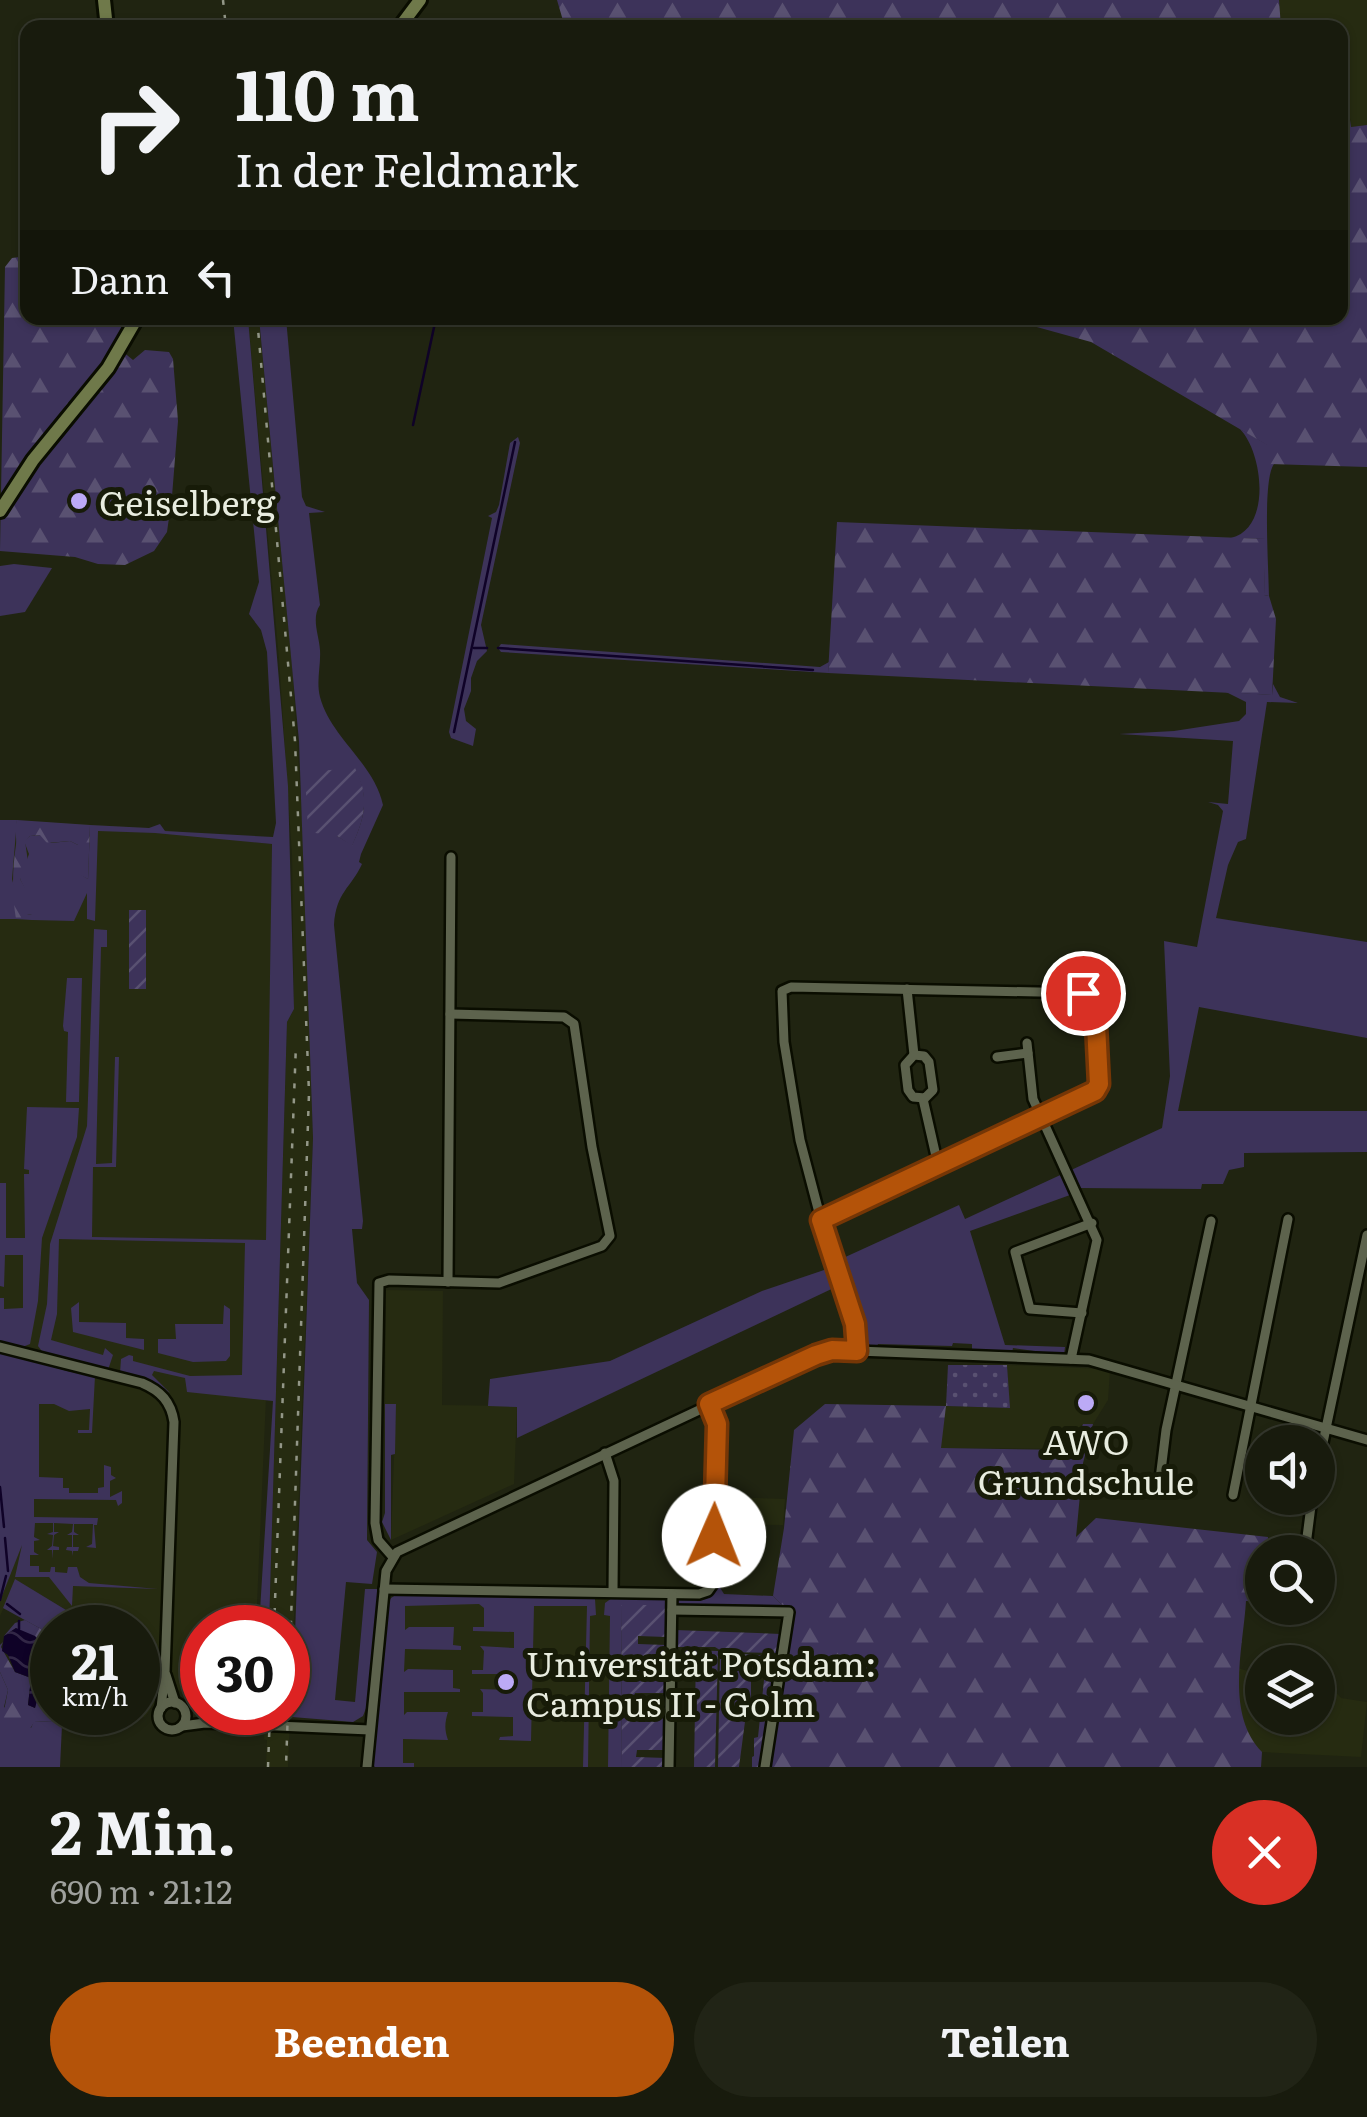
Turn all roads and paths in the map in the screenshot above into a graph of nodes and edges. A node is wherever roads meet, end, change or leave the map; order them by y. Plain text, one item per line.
1 (133, 325) edge
2 (0, 511) edge
3 (450, 857) dead end
4 (908, 989) junction
5 (450, 1014) junction
6 (914, 1055) junction
7 (997, 1057) dead end
8 (923, 1099) junction
9 (1042, 1116) junction
10 (938, 1165) junction
11 (1288, 1219) dead end
12 (821, 1220) junction
13 (1211, 1221) dead end
14 (1092, 1223) junction
15 (1367, 1235) edge
16 (448, 1282) junction
17 (1082, 1313) junction
18 (0, 1346) edge
19 (857, 1351) junction
20 (1071, 1359) junction
21 (1176, 1383) junction
22 (709, 1404) junction
23 (1251, 1405) junction
24 (1317, 1425) edge
25 (1324, 1425) edge
26 (1335, 1430) edge
27 (1367, 1440) edge
28 (606, 1452) junction
29 (1159, 1487) dead end
30 (1233, 1496) dead end
31 (392, 1556) junction
32 (384, 1590) junction
33 (613, 1592) junction
34 (672, 1594) junction
35 (672, 1610) junction
36 (165, 1672) junction
37 (174, 1703) junction
38 (161, 1708) junction
39 (180, 1708) edge
40 (180, 1727) edge
41 (310, 1727) edge
42 (370, 1730) junction
43 (367, 1767) edge
44 (669, 1767) edge
45 (765, 1767) edge

1 - 2 street
3 - 5 street
4 - 6 street
4 - 9 street
4 - 12 street
5 - 16 street
5 - 16 street
6 - 8 street
6 - 8 street
7 - 9 street
8 - 10 street
9 - 10 street
9 - 14 street
10 - 12 street
11 - 23 street
12 - 19 street
13 - 21 street
14 - 17 street
14 - 17 street
15 - 25 street
16 - 31 street
17 - 20 street
18 - 36 street
19 - 20 street
19 - 22 street
20 - 21 street
21 - 23 street
21 - 29 street
22 - 28 street
22 - 34 street
23 - 24 street
23 - 30 street
26 - 27 street
28 - 31 street
28 - 33 street
31 - 32 street
32 - 33 street
32 - 42 street
33 - 34 street
34 - 35 street
35 - 44 street
35 - 45 street
36 - 37 street
36 - 38 street
37 - 38 street
37 - 39 street
38 - 40 street
41 - 42 street
42 - 43 street

